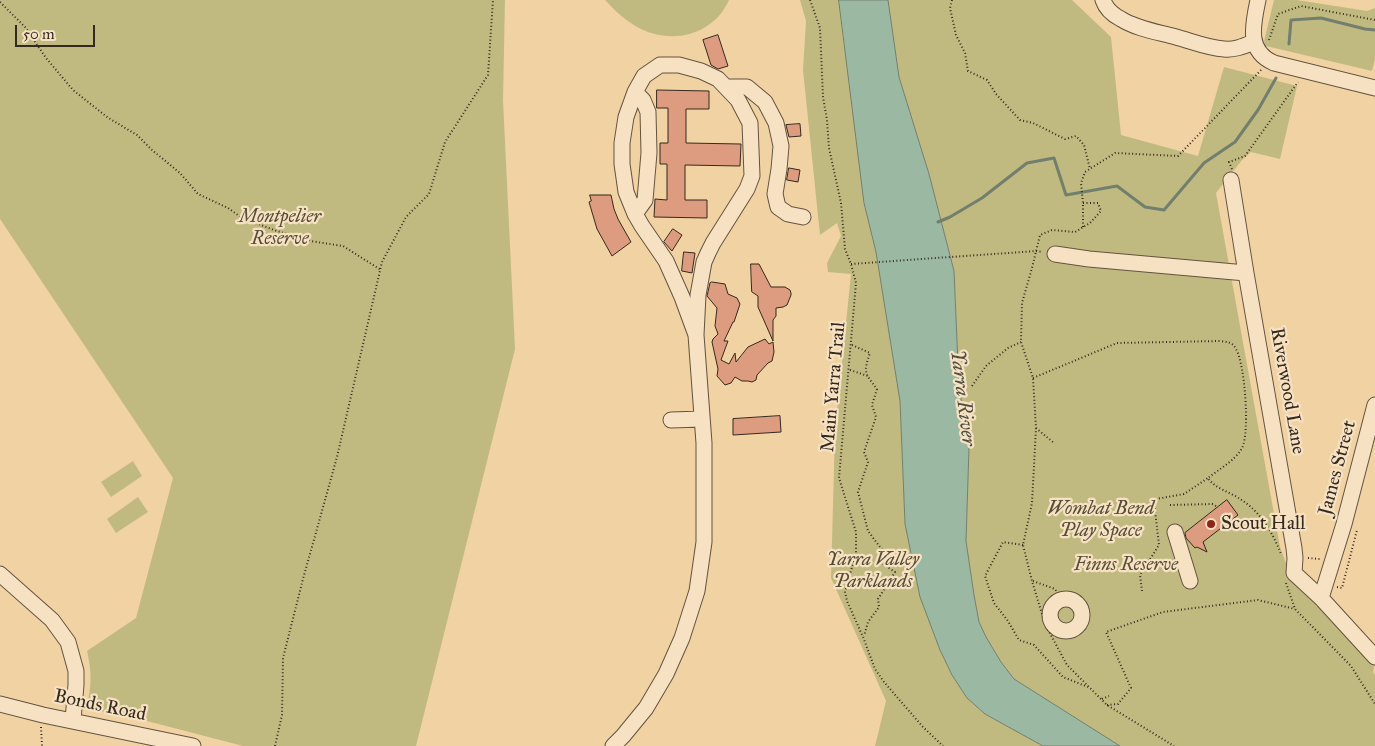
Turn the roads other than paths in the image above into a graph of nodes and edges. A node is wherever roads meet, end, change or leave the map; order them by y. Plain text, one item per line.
1 (1103, 0) edge
2 (1258, 0) edge
3 (1254, 42) junction
4 (726, 87) junction
5 (1375, 88) edge
6 (635, 92) junction
7 (1231, 180) dead end
8 (635, 214) junction
9 (803, 217) dead end
10 (1055, 254) dead end
11 (1246, 274) junction
12 (696, 335) junction
13 (1375, 405) edge
14 (702, 419) junction
15 (671, 420) dead end
16 (1370, 451) edge
17 (1175, 532) dead end
18 (0, 574) edge
19 (1190, 581) dead end
20 (1320, 598) junction
21 (1375, 657) edge
22 (0, 704) edge
23 (73, 720) junction
24 (192, 746) edge
25 (613, 746) edge

1 - 3 street
2 - 3 street
3 - 5 street
4 - 6 street
4 - 9 street
4 - 12 street
6 - 8 street
6 - 8 street
7 - 11 street, Riverwood Lane
8 - 12 street
10 - 11 street
11 - 20 street, Riverwood Lane
12 - 14 street
13 - 16 street, James Street
14 - 15 street
14 - 25 street
16 - 20 street, James Street
17 - 19 street
18 - 23 street
20 - 21 street
22 - 23 street, Bonds Road
23 - 24 street, Bonds Road

